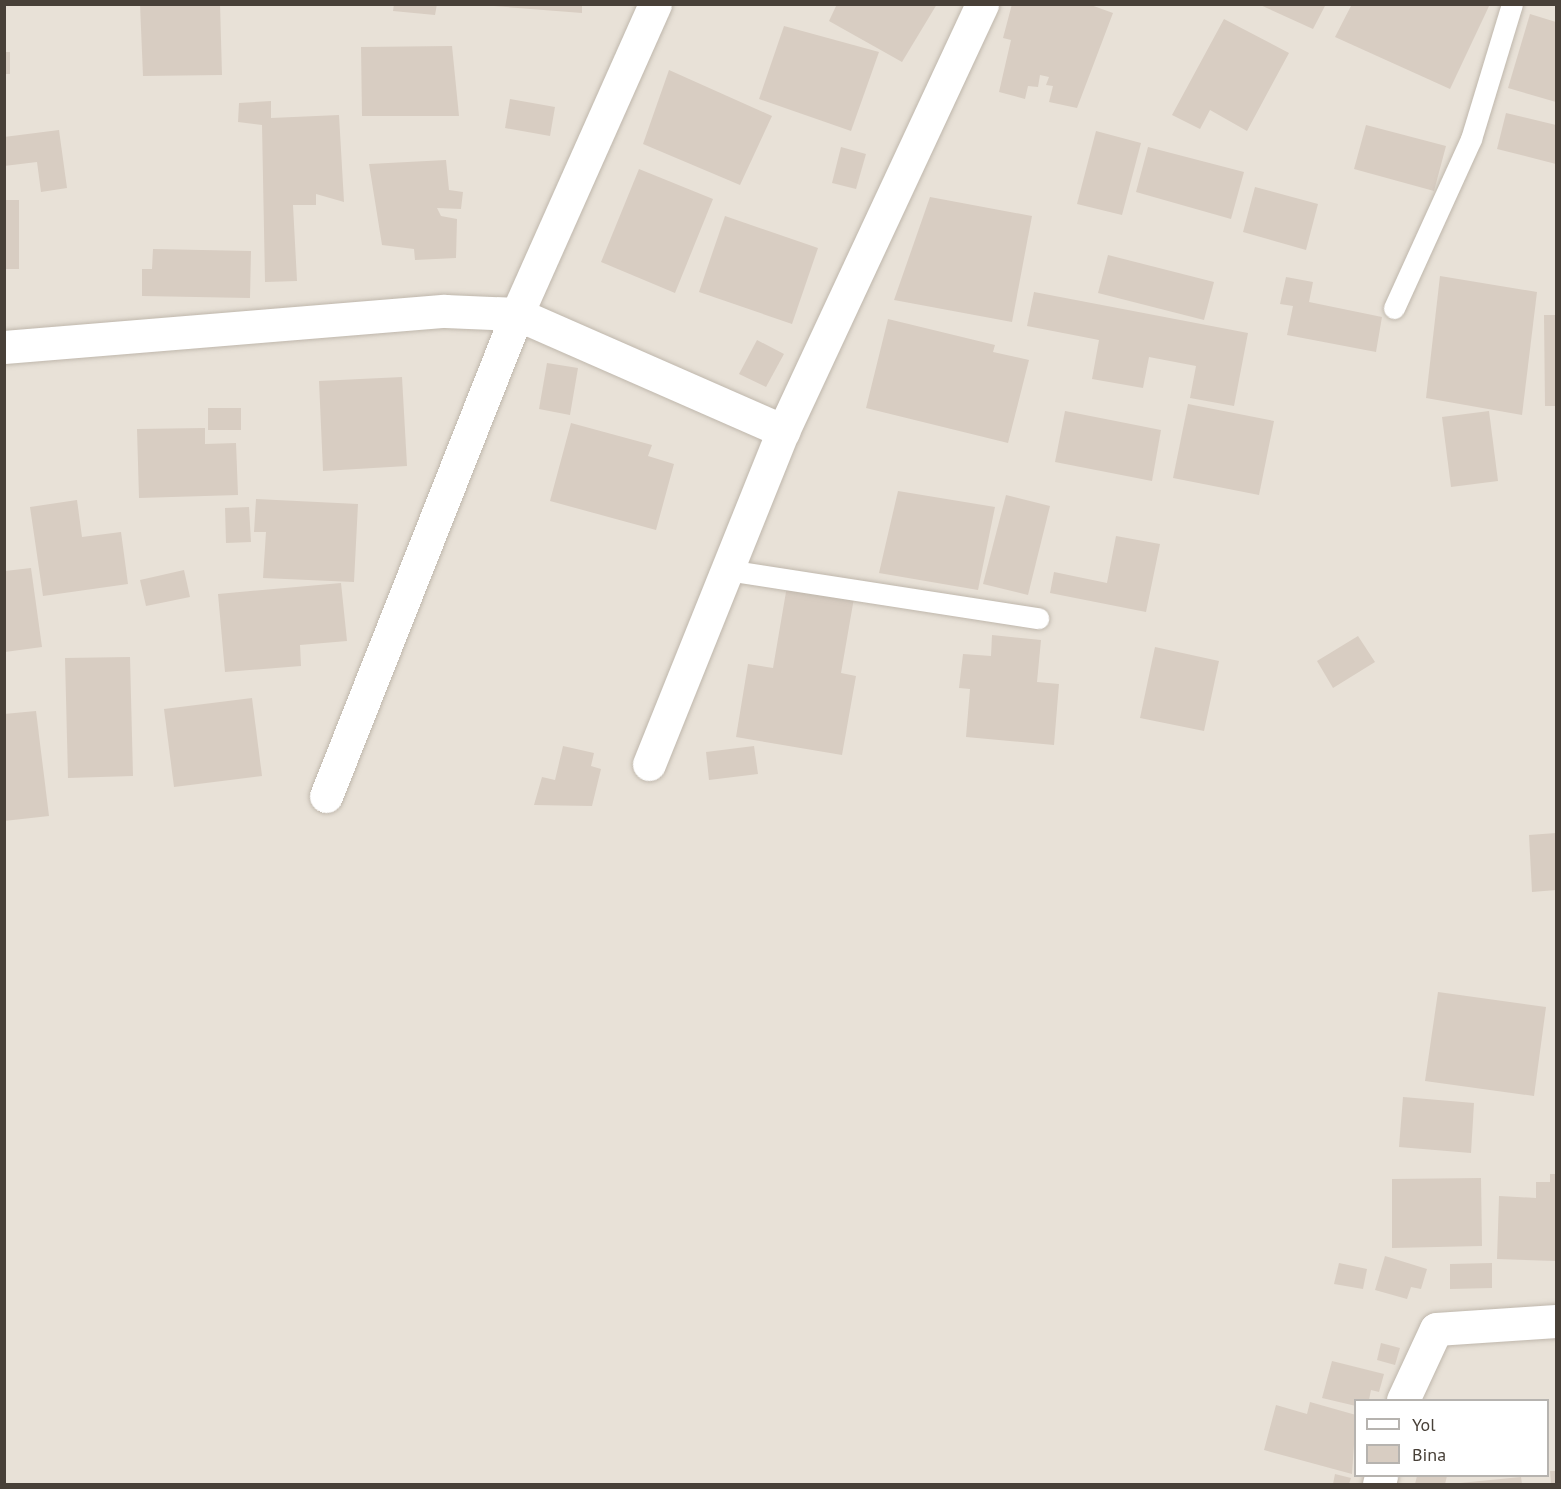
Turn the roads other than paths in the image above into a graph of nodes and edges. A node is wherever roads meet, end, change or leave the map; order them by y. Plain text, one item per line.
1 (656, 4) edge
2 (982, 4) edge
3 (1512, 4) edge
4 (1395, 308) dead end
5 (517, 314) junction
6 (4, 347) edge
7 (783, 431) junction
8 (727, 570) junction
9 (1038, 618) dead end
10 (649, 764) dead end
11 (326, 796) dead end
12 (1557, 1321) edge
13 (1404, 1399) edge

1 - 5 street
2 - 7 street
3 - 4 lane
5 - 6 street
5 - 7 street
5 - 11 street
7 - 8 street
8 - 9 lane
8 - 10 street
12 - 13 street

